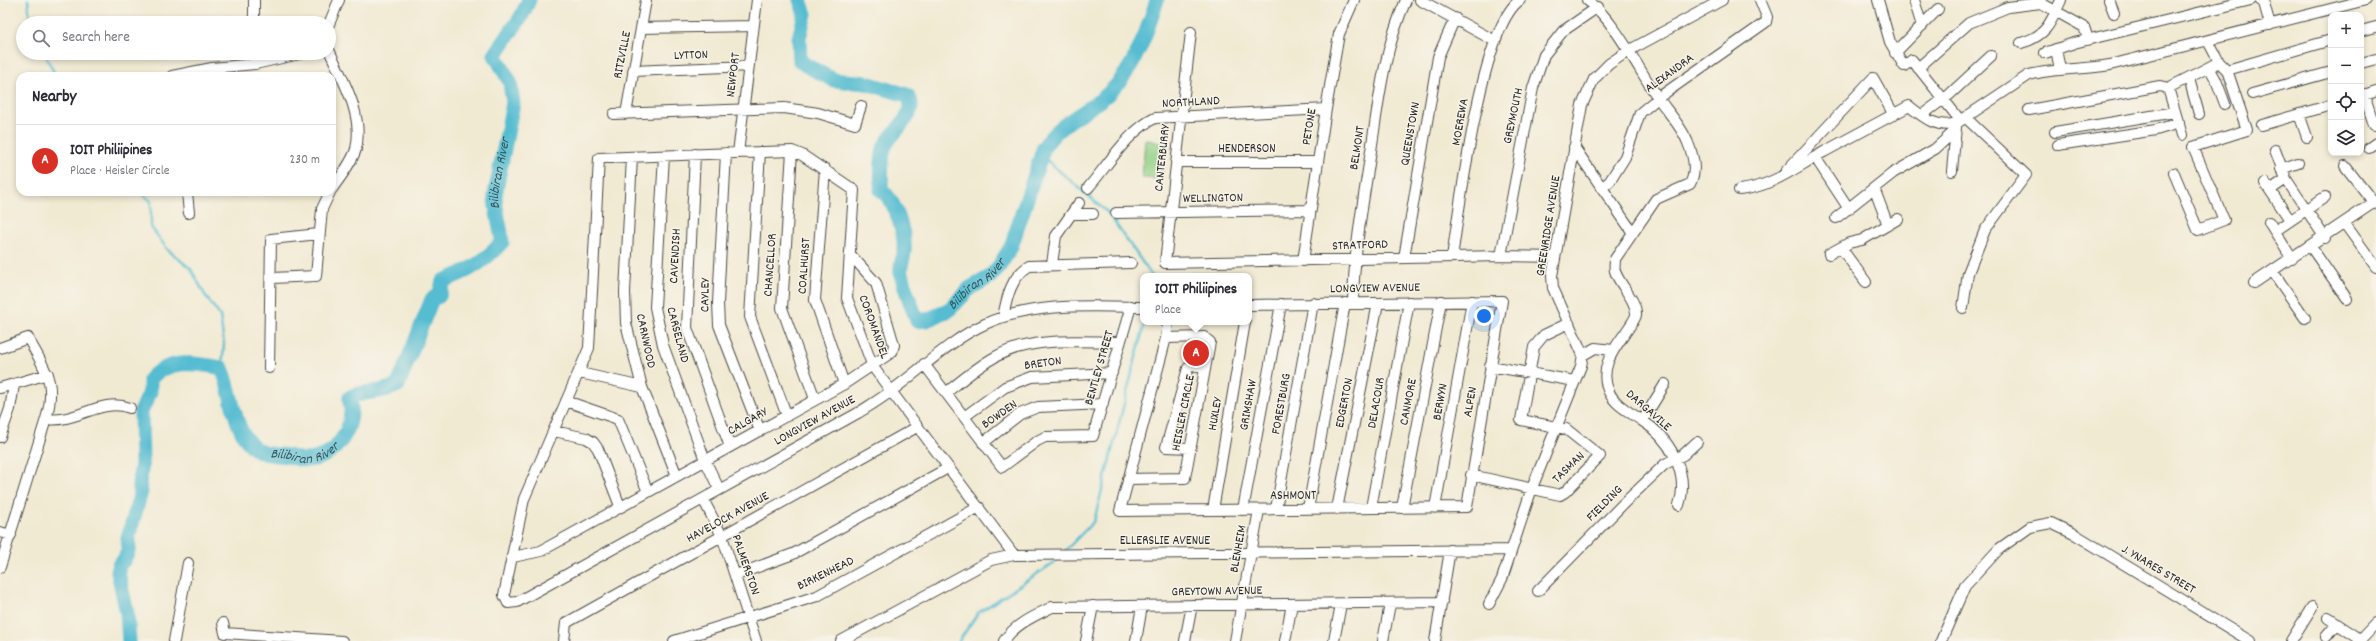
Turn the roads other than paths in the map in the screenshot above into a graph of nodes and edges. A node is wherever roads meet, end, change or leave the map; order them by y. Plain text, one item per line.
1 (254, 0) edge
2 (339, 0) edge
3 (646, 0) edge
4 (757, 0) edge
5 (1354, 0) edge
6 (1406, 0) edge
7 (1420, 0) edge
8 (1520, 0) edge
9 (1587, 0) edge
10 (1722, 0) edge
11 (1760, 0) edge
12 (1878, 0) edge
13 (1914, 0) edge
14 (2061, 0) edge
15 (2108, 0) edge
16 (2251, 0) edge
17 (2260, 0) edge
18 (2366, 0) edge
19 (1598, 7) junction
20 (1938, 9) dead end
21 (2056, 12) junction
22 (2114, 13) dead end
23 (254, 16) edge
24 (332, 16) edge
25 (1455, 18) junction
26 (2270, 25) junction
27 (753, 26) junction
28 (1922, 26) junction
29 (2376, 27) edge
30 (642, 28) junction
31 (2364, 30) edge
32 (1191, 32) dead end
33 (2088, 39) junction
34 (1495, 41) junction
35 (2208, 41) junction
36 (2328, 41) edge
37 (2021, 43) dead end
38 (2056, 49) junction
39 (1628, 51) junction
40 (1896, 52) junction
41 (2045, 52) dead end
42 (1991, 56) dead end
43 (2376, 59) edge
44 (255, 60) edge
45 (273, 60) edge
46 (334, 60) edge
47 (2218, 62) junction
48 (2364, 63) edge
49 (255, 64) junction
50 (749, 66) junction
51 (2209, 67) junction
52 (1918, 68) junction
53 (2060, 70) junction
54 (2227, 70) junction
55 (633, 71) junction
56 (194, 72) edge
57 (2328, 73) edge
58 (2189, 79) junction
59 (2168, 88) junction
60 (2376, 91) edge
61 (2252, 94) dead end
62 (2364, 95) edge
63 (1658, 98) junction
64 (2364, 98) edge
65 (1942, 100) junction
66 (2225, 104) dead end
67 (861, 106) dead end
68 (2328, 107) edge
69 (743, 109) junction
70 (1326, 109) junction
71 (2029, 110) dead end
72 (2175, 112) junction
73 (614, 114) dead end
74 (626, 114) junction
75 (2199, 114) dead end
76 (2299, 114) junction
77 (1894, 115) junction
78 (1922, 115) junction
79 (1181, 116) junction
80 (1960, 123) junction
81 (2179, 123) junction
82 (2262, 125) dead end
83 (2374, 125) dead end
84 (2054, 132) dead end
85 (2182, 135) dead end
86 (2307, 137) dead end
87 (2058, 145) dead end
88 (1574, 146) junction
89 (2275, 150) dead end
90 (792, 151) junction
91 (760, 152) junction
92 (726, 153) junction
93 (738, 153) junction
94 (695, 154) junction
95 (664, 156) junction
96 (632, 157) junction
97 (1815, 157) junction
98 (1176, 162) junction
99 (1318, 162) junction
100 (2298, 163) dead end
101 (2345, 166) dead end
102 (2281, 168) junction
103 (825, 169) junction
104 (1952, 171) dead end
105 (2174, 173) dead end
106 (1779, 179) junction
107 (2286, 179) junction
108 (336, 183) edge
109 (1088, 188) dead end
110 (1602, 188) junction
111 (1874, 188) junction
112 (1740, 190) dead end
113 (187, 196) edge
114 (328, 196) edge
115 (2325, 197) dead end
116 (2375, 202) edge
117 (1079, 203) dead end
118 (1849, 209) junction
119 (1311, 210) junction
120 (2306, 210) junction
121 (1170, 212) junction
122 (189, 213) dead end
123 (1071, 214) junction
124 (1093, 214) dead end
125 (1116, 214) dead end
126 (1836, 218) dead end
127 (1898, 219) dead end
128 (2290, 220) junction
129 (2345, 224) junction
130 (1888, 225) junction
131 (1633, 232) junction
132 (319, 234) junction
133 (2324, 238) junction
134 (2310, 247) junction
135 (1841, 248) junction
136 (850, 254) junction
137 (1829, 254) dead end
138 (1501, 256) junction
139 (1452, 257) junction
140 (1555, 257) junction
141 (1404, 258) junction
142 (2292, 259) junction
143 (1354, 260) junction
144 (1303, 261) junction
145 (1131, 263) dead end
146 (1165, 263) joint
147 (1052, 264) junction
148 (2376, 267) edge
149 (2273, 272) junction
150 (272, 278) junction
151 (1866, 282) dead end
152 (2254, 283) dead end
153 (2347, 299) dead end
154 (1441, 301) junction
155 (1472, 301) junction
156 (1408, 302) junction
157 (1502, 302) joint
158 (1314, 303) junction
159 (1349, 303) junction
160 (1378, 303) junction
161 (1281, 304) junction
162 (1252, 305) edge
163 (1131, 306) junction
164 (1140, 307) edge
165 (1963, 308) dead end
166 (1003, 317) junction
167 (2305, 318) dead end
168 (1569, 323) junction
169 (1168, 325) edge
170 (1244, 325) edge
171 (1166, 338) junction
172 (1120, 342) junction
173 (0, 348) edge
174 (1613, 350) junction
175 (1583, 355) junction
176 (924, 364) junction
177 (1490, 366) junction
178 (873, 367) junction
179 (269, 368) dead end
180 (1205, 368) junction
181 (580, 373) junction
182 (1112, 373) junction
183 (1529, 373) junction
184 (48, 374) junction
185 (1575, 381) junction
186 (844, 384) junction
187 (1665, 384) dead end
188 (14, 385) junction
189 (642, 387) junction
190 (0, 388) edge
191 (892, 391) junction
192 (946, 393) junction
193 (816, 399) junction
194 (566, 401) junction
195 (1103, 404) junction
196 (130, 408) dead end
197 (787, 416) junction
198 (964, 417) junction
199 (46, 419) junction
200 (1642, 420) junction
201 (917, 427) junction
202 (1556, 427) junction
203 (554, 431) junction
204 (760, 431) junction
205 (0, 437) edge
206 (1697, 442) dead end
207 (983, 443) junction
208 (730, 447) junction
209 (1190, 448) junction
210 (1675, 459) junction
211 (704, 460) junction
212 (948, 468) junction
213 (1471, 475) junction
214 (677, 476) junction
215 (1128, 479) junction
216 (1532, 488) junction
217 (719, 489) junction
218 (648, 492) junction
219 (703, 499) junction
220 (1679, 505) dead end
221 (620, 506) junction
222 (979, 507) junction
223 (1467, 507) joint
224 (1371, 508) junction
225 (1402, 508) junction
226 (1435, 508) junction
227 (1276, 509) junction
228 (1308, 509) junction
229 (1337, 509) junction
230 (1213, 510) junction
231 (1243, 510) junction
232 (1259, 510) junction
233 (0, 532) edge
234 (11, 535) junction
235 (722, 536) junction
236 (1450, 550) junction
237 (1510, 550) junction
238 (1252, 553) junction
239 (1014, 555) junction
240 (513, 557) junction
241 (188, 563) dead end
242 (0, 567) edge
243 (736, 575) junction
244 (1538, 591) dead end
245 (1442, 602) junction
246 (1242, 604) junction
247 (1292, 604) junction
248 (1342, 604) junction
249 (1390, 604) junction
250 (1489, 604) dead end
251 (1192, 605) junction
252 (1093, 606) junction
253 (1142, 606) junction
254 (2312, 607) dead end
255 (749, 618) junction
256 (223, 623) dead end
257 (2376, 623) edge
258 (2326, 637) dead end
259 (251, 638) edge
260 (303, 640) edge
261 (2359, 640) edge
262 (174, 641) edge
263 (342, 641) edge
264 (564, 641) edge
265 (674, 641) edge
266 (756, 641) edge
267 (841, 641) edge
268 (1004, 641) edge
269 (1086, 641) edge
270 (1136, 641) edge
271 (1185, 641) edge
272 (1235, 641) edge
273 (1285, 641) edge
274 (1334, 641) edge
275 (1384, 641) edge
276 (1435, 641) edge
277 (1941, 641) edge
278 (2250, 641) edge
279 (2291, 641) edge

1 - 23 street
2 - 24 street
3 - 30 street, RITZVILLE
4 - 27 street, NEWPORT
5 - 70 street, PETONE
6 - 143 street, BELMONT
7 - 25 street
8 - 34 street, MOEREWA
9 - 19 street
10 - 39 street, GREENRIDGE AVENUE
11 - 63 street, ALEXANDRA
12 - 40 street
13 - 28 street
14 - 21 street
15 - 22 street
16 - 33 street
17 - 26 street
18 - 26 street
19 - 39 street
19 - 138 street, GREYMOUTH
20 - 28 street
21 - 33 street
21 - 37 street
21 - 52 street
25 - 34 street
25 - 141 street, QUEENSTOWN
26 - 35 street
27 - 30 street
27 - 50 street, NEWPORT
28 - 40 street
29 - 31 street
30 - 55 street, RITZVILLE
32 - 79 street, CANTERBURRY
33 - 38 street
34 - 139 street, MOEREWA
35 - 47 street
35 - 53 street
36 - 54 street
38 - 41 street
38 - 53 street
39 - 63 street
39 - 88 street, GREENRIDGE AVENUE
40 - 52 street
42 - 65 street
43 - 48 street
44 - 49 street
45 - 49 street
46 - 108 street
47 - 51 street
47 - 54 street
49 - 56 street
50 - 55 street, LYTTON
50 - 69 street, NEWPORT
51 - 58 street
51 - 66 street
52 - 65 street
53 - 80 street
54 - 105 street
55 - 74 street, RITZVILLE
57 - 61 street
58 - 59 street
58 - 75 street
59 - 71 street
59 - 72 street
60 - 62 street
63 - 110 street, ALEXANDRA
63 - 131 street
64 - 83 street
65 - 78 street
65 - 80 street
67 - 69 street
68 - 76 street
69 - 74 street
69 - 93 street, NEWPORT
70 - 79 street, NORTHLAND
70 - 99 street, PETONE
72 - 81 street
72 - 84 street
73 - 74 street
76 - 82 street
76 - 86 street
77 - 78 street
77 - 97 street
77 - 106 street
78 - 80 street
79 - 98 street, CANTERBURRY
79 - 109 street, NORTHLAND
80 - 104 street
80 - 111 street
80 - 165 street
81 - 85 street
81 - 87 street
88 - 110 street
88 - 140 street, GREENRIDGE AVENUE
89 - 102 street
90 - 91 street, COROMANDEL
90 - 103 street, COROMANDEL
90 - 193 street, CHANCELLOR
91 - 93 street, COROMANDEL
91 - 197 street
92 - 93 street, COROMANDEL
92 - 94 street, COROMANDEL
92 - 204 street, CAYLEY
94 - 95 street, COROMANDEL
94 - 208 street, CAVENDISH
95 - 96 street, COROMANDEL
95 - 211 street, CARSELAND
96 - 181 street, COROMANDEL
96 - 189 street, CARNWOOD
97 - 106 street
97 - 118 street
98 - 99 street, HENDERSON
98 - 121 street, CANTERBURRY
99 - 119 street, PETONE
100 - 102 street
101 - 116 street
102 - 107 street
103 - 136 street, COROMANDEL
103 - 186 street, COALHURST
106 - 112 street
107 - 120 street
107 - 128 street
110 - 131 street
111 - 118 street
111 - 130 street
113 - 122 street
114 - 132 street
115 - 120 street
116 - 129 street
117 - 123 street
118 - 126 street
119 - 121 street, WELLINGTON
119 - 144 street, PETONE
120 - 128 street
120 - 133 street
121 - 125 street, WELLINGTON
121 - 146 street, CANTERBURRY
123 - 124 street
123 - 147 street
127 - 130 street
128 - 142 street
129 - 133 street
129 - 148 street
130 - 135 street
131 - 174 street, DARGAVILE
132 - 150 street
132 - 150 street
133 - 134 street
134 - 142 street
134 - 153 street
135 - 137 street
135 - 151 street
136 - 178 street, COROMANDEL
136 - 178 street, CALGARY
138 - 139 street, STRATFORD
138 - 140 street, STRATFORD
139 - 141 street, STRATFORD
140 - 168 street, GREENRIDGE AVENUE
141 - 143 street, STRATFORD
142 - 149 street
143 - 144 street, STRATFORD
143 - 159 street, BELMONT
144 - 146 street, STRATFORD
145 - 147 street
147 - 166 street
149 - 152 street
149 - 167 street
150 - 179 street
154 - 155 street, LONGVIEW AVENUE
154 - 156 street, LONGVIEW AVENUE
154 - 225 street, CANMORE
155 - 157 street, LONGVIEW AVENUE
155 - 226 street, BERWYN
156 - 160 street, LONGVIEW AVENUE
156 - 224 street, DELACOUR
157 - 177 street, ALPEN
158 - 159 street, LONGVIEW AVENUE
158 - 161 street, LONGVIEW AVENUE
158 - 227 street, FORESTBURG
159 - 160 street, LONGVIEW AVENUE
159 - 228 street, BELMONT
160 - 229 street, EDGERTON
161 - 162 street, LONGVIEW AVENUE
161 - 231 street, GRIMSHAW
163 - 164 street, LONGVIEW AVENUE
163 - 166 street, LONGVIEW AVENUE
163 - 172 street, BENTLEY STREET
166 - 176 street, LONGVIEW AVENUE
168 - 175 street, GREENRIDGE AVENUE
168 - 183 street, TASMAN
169 - 171 street
170 - 230 street, HUXLEY
171 - 180 street, HEISLER CIRCLE
171 - 215 street
172 - 182 street, BENTLEY STREET
172 - 192 street
173 - 184 street
174 - 175 street
174 - 200 street, DARGAVILE
175 - 185 street
176 - 191 street, LONGVIEW AVENUE
176 - 192 street
177 - 183 street
177 - 213 street, ALPEN
178 - 186 street, CALGARY
178 - 191 street, COROMANDEL
180 - 209 street, HEISLER CIRCLE
180 - 209 street
181 - 189 street
181 - 194 street
182 - 195 street, BENTLEY STREET
182 - 198 street, BRETON
183 - 185 street
183 - 202 street, TASMAN
184 - 188 street
184 - 199 street
185 - 202 street
186 - 193 street, CALGARY
187 - 200 street
188 - 190 street
188 - 205 street
189 - 214 street, CARNWOOD
191 - 201 street, COROMANDEL
191 - 217 street, LONGVIEW AVENUE
192 - 198 street
193 - 197 street, CALGARY
194 - 203 street
194 - 218 street
195 - 207 street, BOWDEN
195 - 207 street, BENTLEY STREET
196 - 199 street
197 - 204 street, CALGARY
198 - 207 street
199 - 234 street
200 - 210 street, DARGAVILE
201 - 212 street, COROMANDEL
201 - 235 street, HAVELOCK AVENUE
202 - 216 street
202 - 216 street, TASMAN
203 - 221 street
203 - 240 street
204 - 208 street, CALGARY
206 - 210 street, FIELDING
208 - 211 street, CALGARY
209 - 215 street, HEISLER CIRCLE
210 - 220 street, DARGAVILE
210 - 244 street, FIELDING
211 - 214 street, CALGARY
211 - 217 street, CARSELAND
212 - 222 street, COROMANDEL
212 - 243 street
213 - 216 street, TASMAN
213 - 223 street, ALPEN
214 - 218 street, CALGARY
215 - 230 street, ASHMONT
216 - 237 street
217 - 219 street, LONGVIEW AVENUE
218 - 221 street, CALGARY
219 - 235 street, PALMERSTON
219 - 240 street, LONGVIEW AVENUE
221 - 240 street, CALGARY
222 - 239 street, COROMANDEL
222 - 255 street, BIRKENHEAD
223 - 226 street, ASHMONT
224 - 225 street, ASHMONT
224 - 229 street, ASHMONT
225 - 226 street, ASHMONT
227 - 228 street, ASHMONT
227 - 232 street, ASHMONT
228 - 229 street, ASHMONT
230 - 231 street, ASHMONT
231 - 232 street, ASHMONT
232 - 238 street, BLENHEIM
233 - 234 street
234 - 242 street
235 - 243 street, PALMERSTON
235 - 264 street, HAVELOCK AVENUE
236 - 237 street, ELLERSLIE AVENUE
236 - 238 street, ELLERSLIE AVENUE
236 - 245 street
237 - 250 street
238 - 239 street, ELLERSLIE AVENUE
238 - 246 street, BLENHEIM
239 - 267 street, ELLERSLIE AVENUE
241 - 262 street
243 - 255 street, PALMERSTON
245 - 249 street, GREYTOWN AVENUE
245 - 276 street
246 - 247 street, GREYTOWN AVENUE
246 - 251 street, GREYTOWN AVENUE
246 - 272 street, BLENHEIM
247 - 248 street, GREYTOWN AVENUE
247 - 273 street
248 - 249 street, GREYTOWN AVENUE
248 - 274 street
249 - 275 street
251 - 253 street, GREYTOWN AVENUE
251 - 271 street
252 - 253 street, GREYTOWN AVENUE
252 - 268 street, GREYTOWN AVENUE
252 - 269 street
253 - 270 street
254 - 279 street
255 - 265 street, BIRKENHEAD
255 - 266 street, PALMERSTON
256 - 259 street
257 - 261 street
258 - 261 street
259 - 260 street
260 - 263 street
277 - 278 street, J. YNARES STREET

